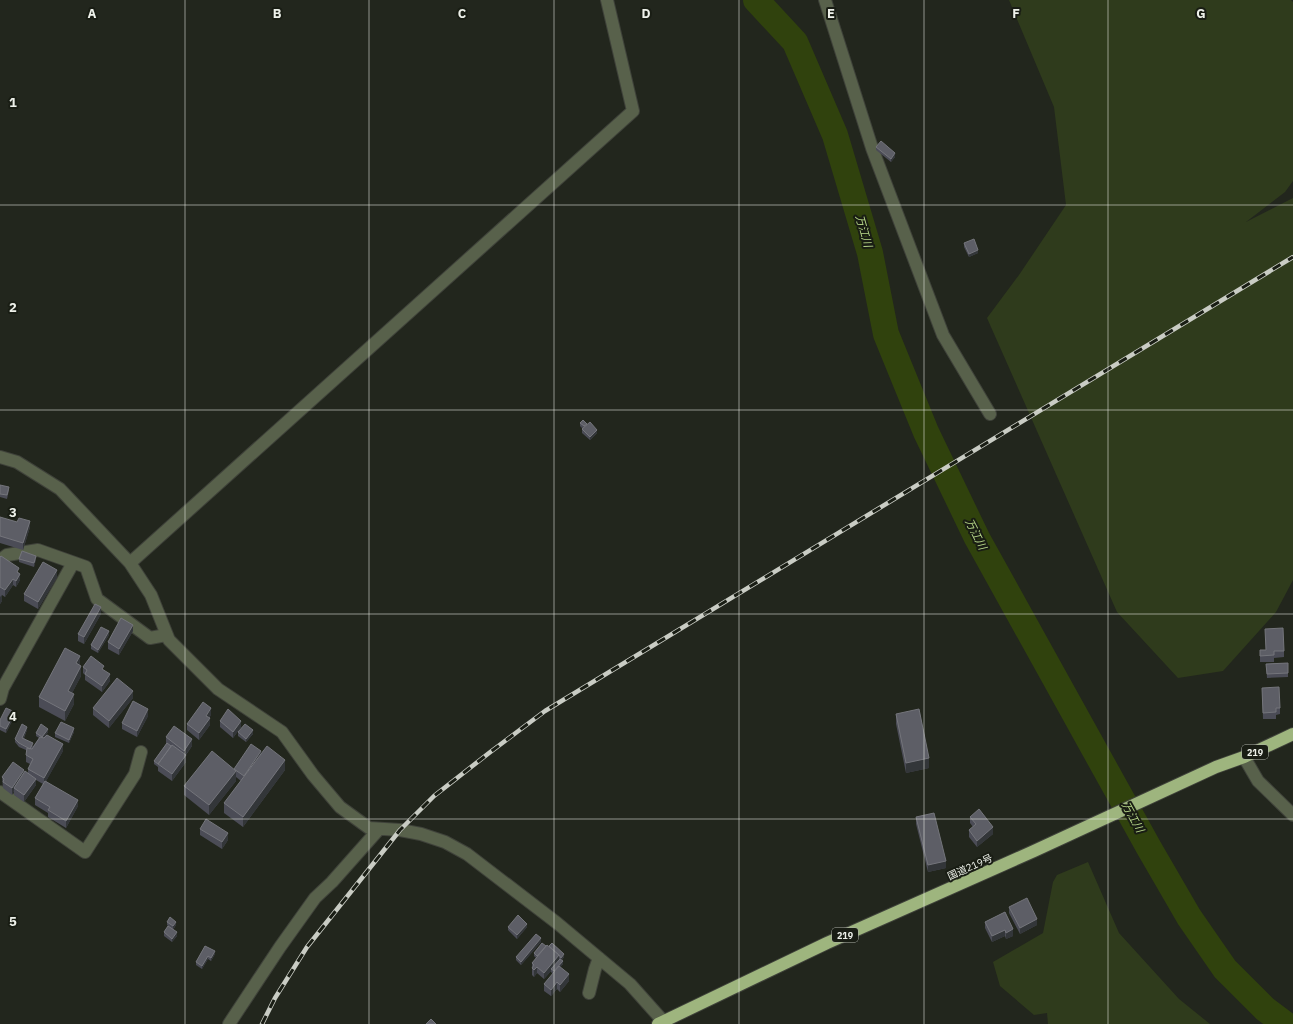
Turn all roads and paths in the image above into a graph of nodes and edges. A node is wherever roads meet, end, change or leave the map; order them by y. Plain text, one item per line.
1 (607, 0) edge
2 (825, 0) edge
3 (990, 414) dead end
4 (0, 457) edge
5 (0, 560) edge
6 (74, 563) junction
7 (130, 563) junction
8 (166, 635) junction
9 (0, 699) edge
10 (1293, 734) edge
11 (141, 752) dead end
12 (1244, 757) junction
13 (0, 792) edge
14 (1293, 815) edge
15 (379, 828) junction
16 (600, 958) junction
17 (588, 993) dead end
18 (661, 1023) edge
19 (229, 1024) edge

1 - 7 street
2 - 3 street
4 - 7 street
5 - 6 street
6 - 8 street
6 - 9 street
7 - 8 street
8 - 15 street
10 - 12 highway, 国道219号 / 219
11 - 13 street
12 - 14 street
12 - 18 highway, 国道219号 / 219
15 - 16 street
15 - 19 street
16 - 17 street
16 - 18 street

